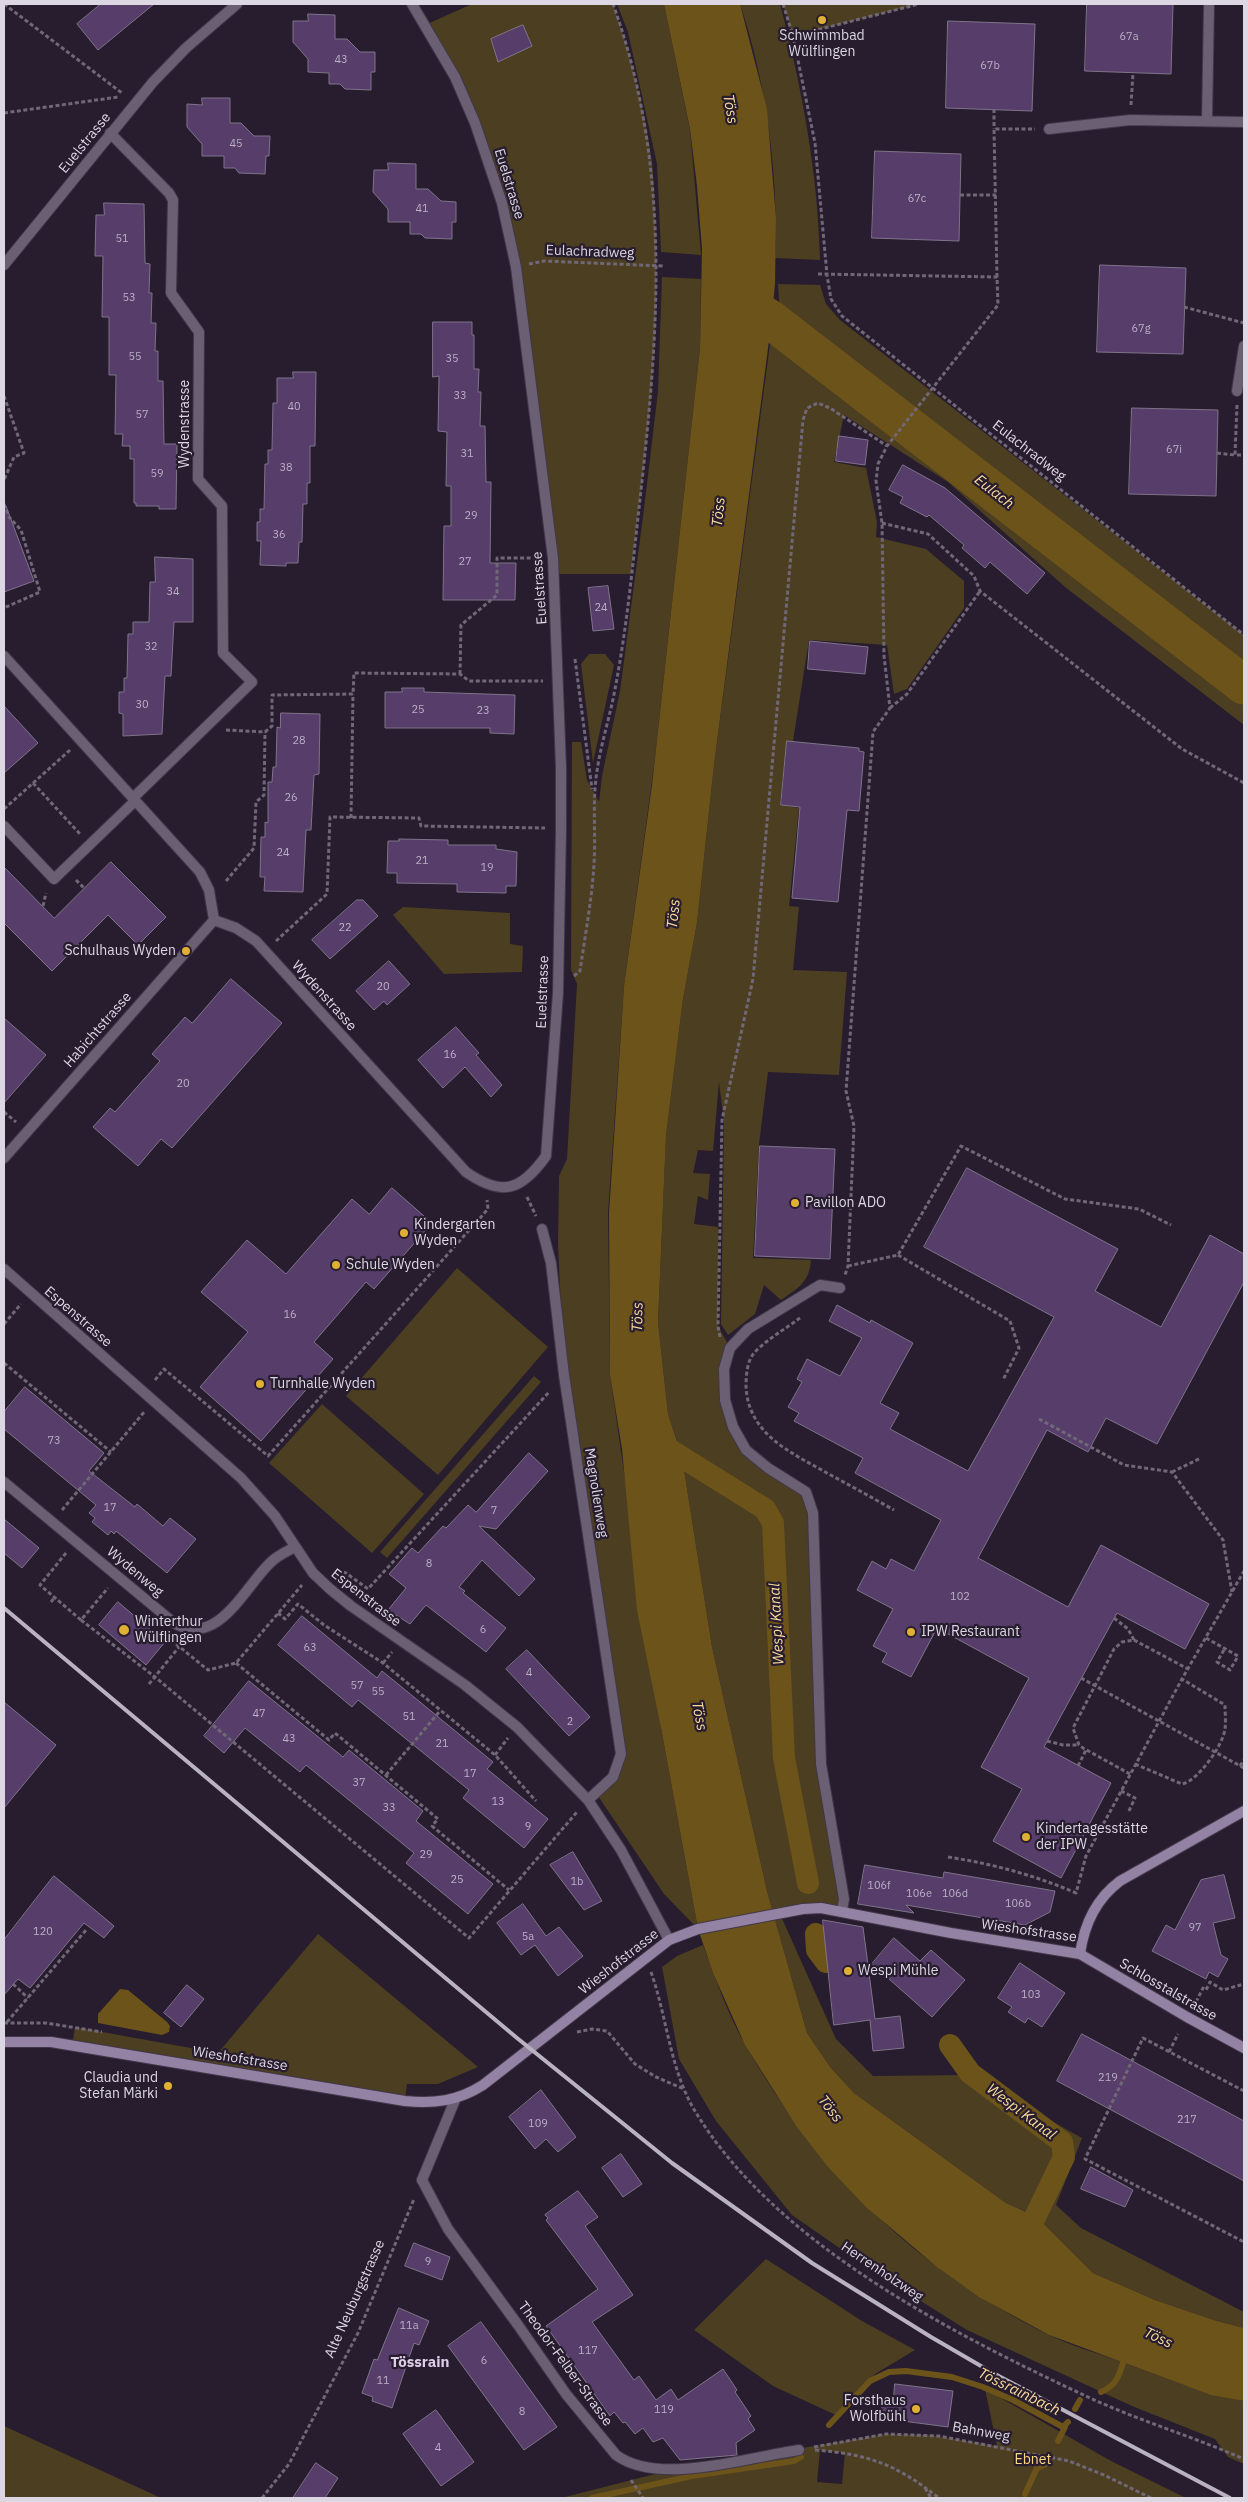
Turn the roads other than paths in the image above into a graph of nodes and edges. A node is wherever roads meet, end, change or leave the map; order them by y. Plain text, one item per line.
1 (237, 4) edge
2 (412, 4) edge
3 (1209, 4) edge
4 (1207, 122) junction
5 (1244, 122) edge
6 (1050, 129) road end
7 (110, 133) junction
8 (4, 265) edge
9 (1244, 346) edge
10 (1237, 391) road end
11 (4, 656) edge
12 (134, 799) junction
13 (4, 826) edge
14 (214, 920) junction
15 (4, 1158) edge
16 (519, 1183) joint
17 (542, 1229) road end
18 (4, 1269) edge
19 (840, 1288) road end
20 (4, 1482) edge
21 (295, 1546) junction
22 (588, 1800) junction
23 (1244, 1811) edge
24 (842, 1911) junction
25 (669, 1940) junction
26 (1080, 1954) junction
27 (4, 2042) edge
28 (1244, 2048) edge
29 (454, 2100) junction
30 (799, 2450) road end

1 - 7 street, Euelstrasse
2 - 16 street, Euelstrasse
3 - 4 street
4 - 5 street
4 - 6 street
7 - 8 street, Euelstrasse
7 - 12 street, Wydenstrasse
9 - 10 street
11 - 12 street
12 - 13 street
12 - 14 street
14 - 15 street, Habichtstrasse
14 - 16 street, Wydenstrasse
17 - 22 street, Magnolienweg
18 - 21 street, Espenstrasse
19 - 24 street
20 - 21 street, Wydenweg
21 - 22 street, Espenstrasse
22 - 25 street, Espenstrasse
23 - 26 street, Wieshofstrasse
24 - 25 street, Wieshofstrasse
24 - 26 street, Wieshofstrasse
25 - 29 street, Wieshofstrasse
26 - 28 street, Schlosstalstrasse
27 - 29 street, Wieshofstrasse
29 - 30 street, Theodor-Felber-Strasse

